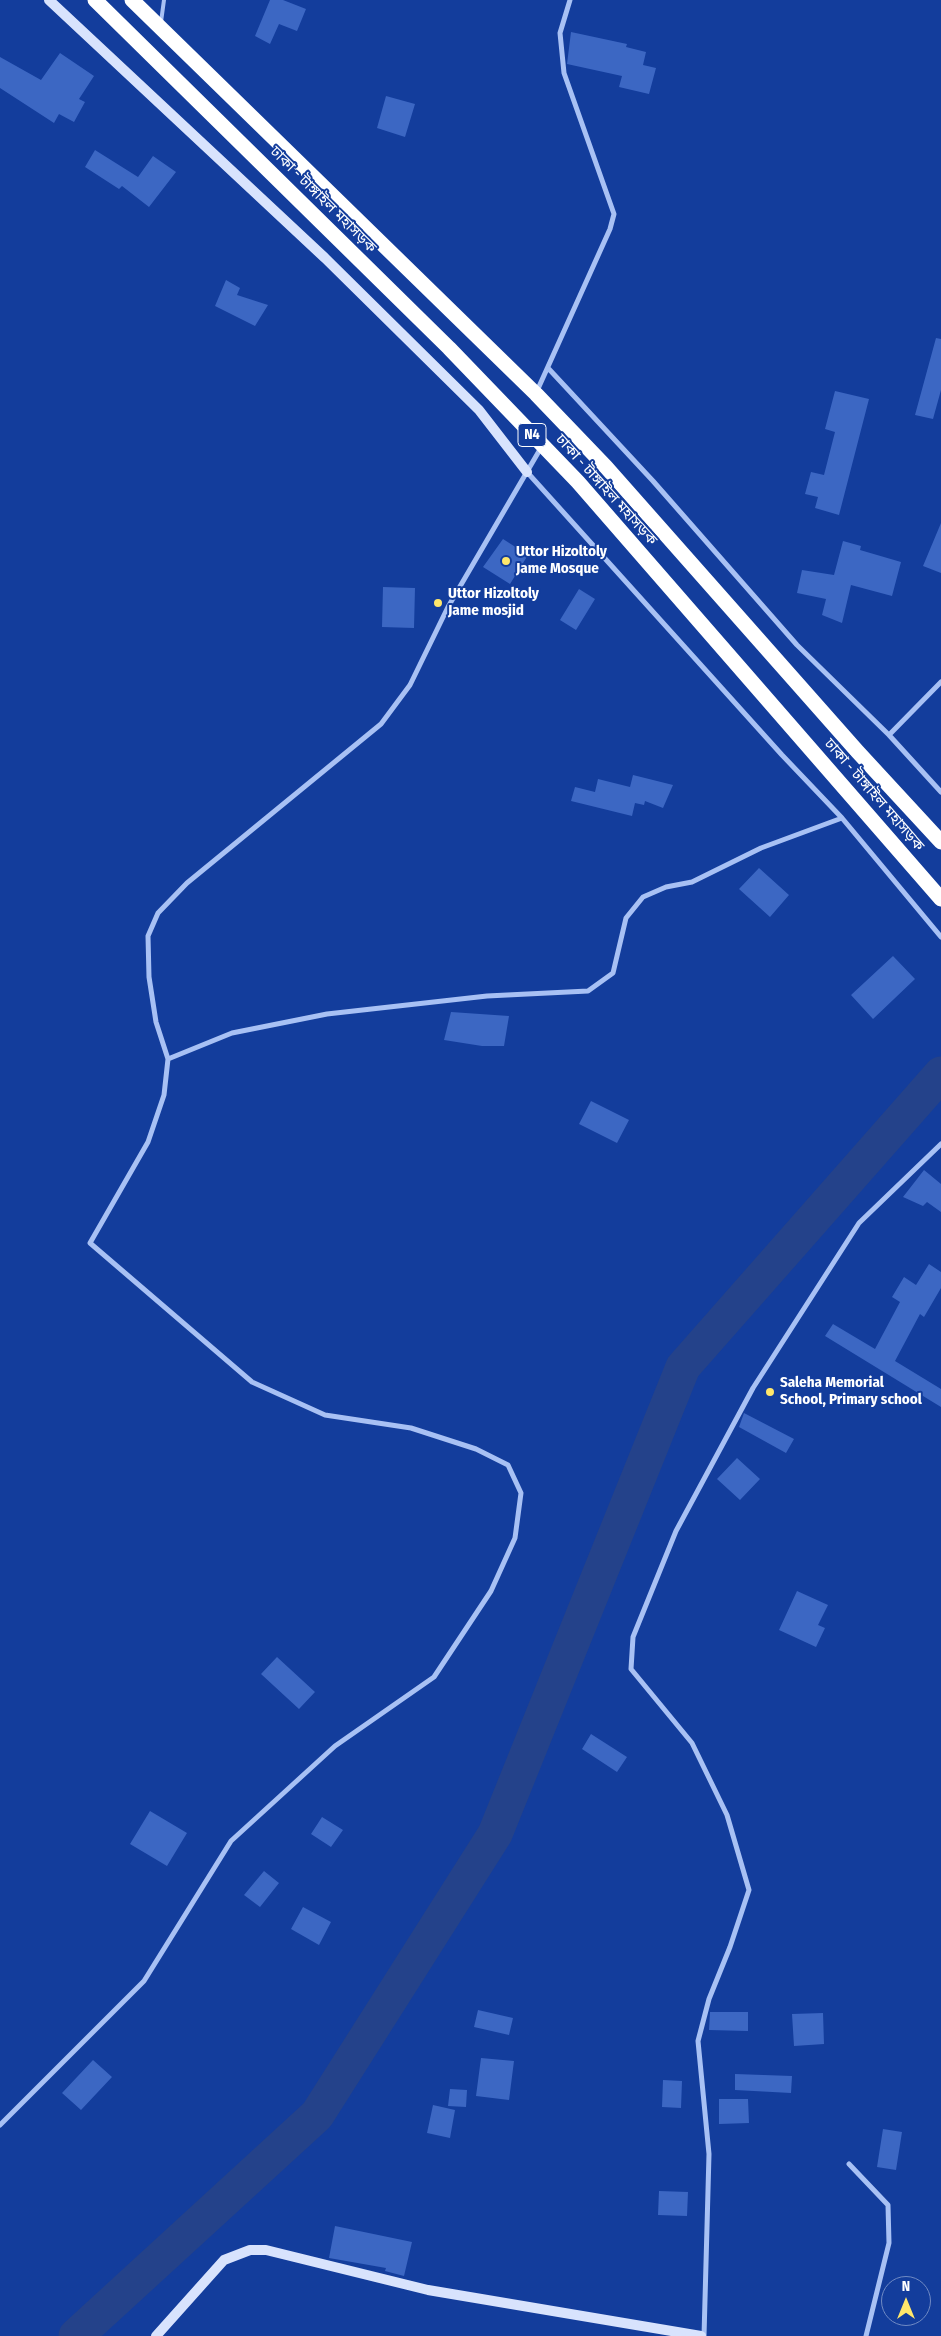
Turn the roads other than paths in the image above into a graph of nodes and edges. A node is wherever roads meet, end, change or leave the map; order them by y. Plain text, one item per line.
1 (48, 0) edge
2 (95, 0) edge
3 (132, 0) edge
4 (164, 0) edge
5 (570, 0) edge
6 (160, 27) junction
7 (548, 368) junction
8 (536, 394) junction
9 (543, 446) junction
10 (527, 472) junction
11 (941, 682) edge
12 (889, 736) junction
13 (941, 792) edge
14 (842, 818) junction
15 (941, 842) edge
16 (941, 899) edge
17 (941, 937) edge
18 (168, 1059) junction
19 (941, 1144) edge
20 (0, 2126) edge
21 (849, 2164) dead end
22 (156, 2336) edge
23 (703, 2336) edge
24 (866, 2336) edge

1 - 10 main road
2 - 9 highway, ঢাকা - টাঙ্গাইল মহাসড়ক / N4
3 - 6 highway, ঢাকা - টাঙ্গাইল মহাসড়ক / N4
4 - 6 lane
5 - 7 street
6 - 8 highway, ঢাকা - টাঙ্গাইল মহাসড়ক / N4
7 - 8 street
7 - 12 street
8 - 15 highway, ঢাকা - টাঙ্গাইল মহাসড়ক / N4
9 - 10 street
9 - 16 highway, ঢাকা - টাঙ্গাইল মহাসড়ক / N4
10 - 14 street
10 - 18 street
11 - 12 street
12 - 13 street
14 - 17 street
14 - 18 street
18 - 20 street
19 - 23 street
21 - 24 street
22 - 23 main road

